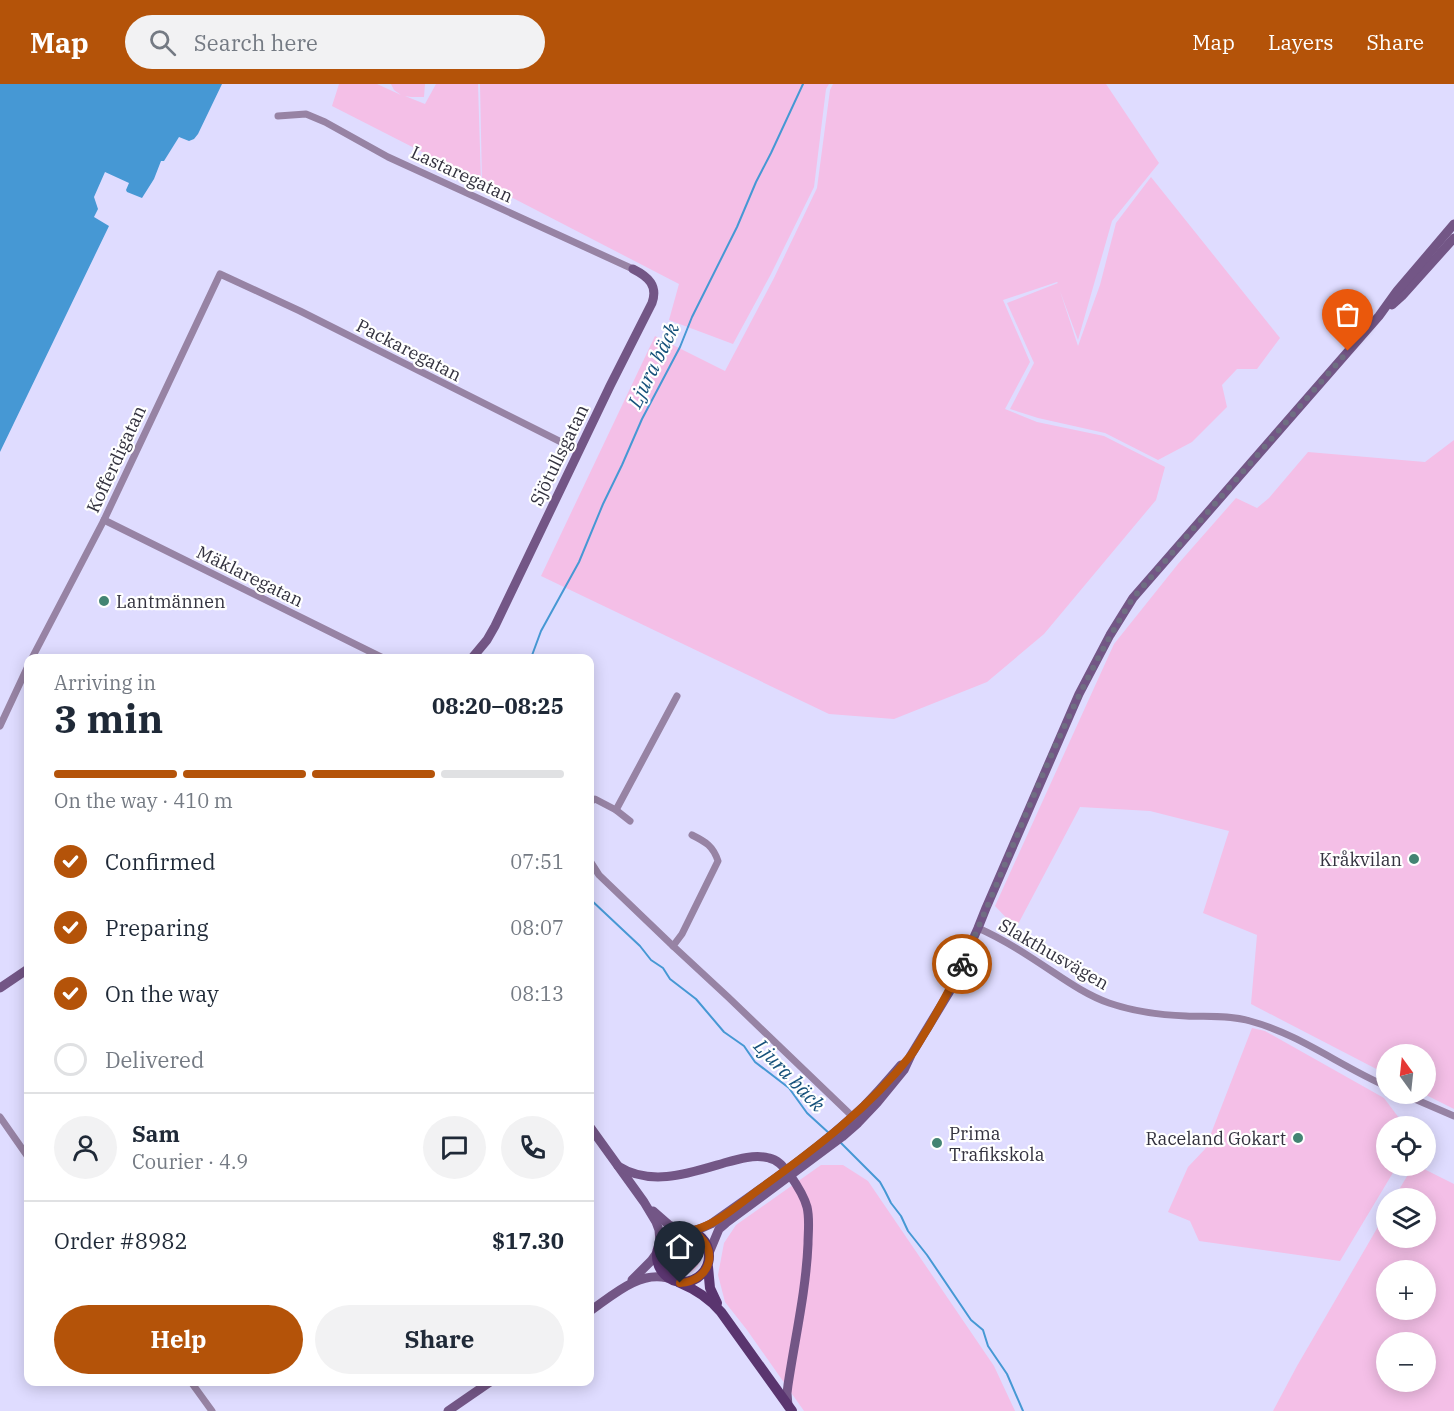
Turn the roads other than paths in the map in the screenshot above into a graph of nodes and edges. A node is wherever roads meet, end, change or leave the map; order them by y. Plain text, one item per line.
1 (278, 116) dead end
2 (1454, 224) edge
3 (1454, 238) edge
4 (633, 269) joint
5 (225, 276) joint
6 (1378, 316) junction
7 (579, 451) junction
8 (104, 520) junction
9 (34, 654) edge
10 (375, 654) edge
11 (475, 654) edge
12 (24, 675) edge
13 (676, 696) dead end
14 (0, 726) edge
15 (594, 800) edge
16 (616, 810) junction
17 (630, 820) dead end
18 (692, 835) dead end
19 (594, 867) edge
20 (978, 928) junction
21 (673, 946) junction
22 (24, 972) edge
23 (0, 988) edge
24 (911, 1055) junction
25 (1376, 1082) edge
26 (1426, 1104) edge
27 (852, 1116) junction
28 (1454, 1116) edge
29 (0, 1117) edge
30 (594, 1133) edge
31 (836, 1137) junction
32 (24, 1151) edge
33 (618, 1166) junction
34 (788, 1173) junction
35 (644, 1202) junction
36 (686, 1231) junction
37 (660, 1242) junction
38 (656, 1254) junction
39 (709, 1258) junction
40 (667, 1278) junction
41 (680, 1283) junction
42 (623, 1288) junction
43 (594, 1308) edge
44 (721, 1312) junction
45 (193, 1386) edge
46 (484, 1386) edge
47 (790, 1409) edge
48 (212, 1411) edge
49 (448, 1411) edge

1 - 4 street, Lastaregatan
2 - 6 main road
3 - 6 main road
4 - 7 main road, Sjötullsgatan
5 - 7 street, Packaregatan
5 - 8 street, Kofferdigatan
6 - 20 main road
7 - 11 main road, Sjötullsgatan
8 - 9 street, Kofferdigatan
8 - 10 street, Mäklaregatan
12 - 14 street
13 - 16 street
15 - 16 street
16 - 17 street
18 - 21 street
19 - 21 street
20 - 24 main road
20 - 25 street, Slakthusvägen
21 - 27 street
22 - 23 main road
24 - 27 main road
24 - 31 main road
26 - 28 street
27 - 31 main road
29 - 32 street
30 - 33 main road
31 - 34 main road
33 - 34 main road
33 - 35 main road
34 - 36 main road
34 - 39 main road
34 - 47 main road
35 - 36 main road
35 - 37 main road
36 - 37 main road
36 - 39 main road
37 - 38 main road
38 - 40 main road
38 - 42 main road
39 - 41 main road
39 - 44 main road
40 - 41 main road
40 - 42 main road
41 - 44 main road
42 - 43 main road
44 - 47 main road
45 - 48 street
46 - 49 main road

